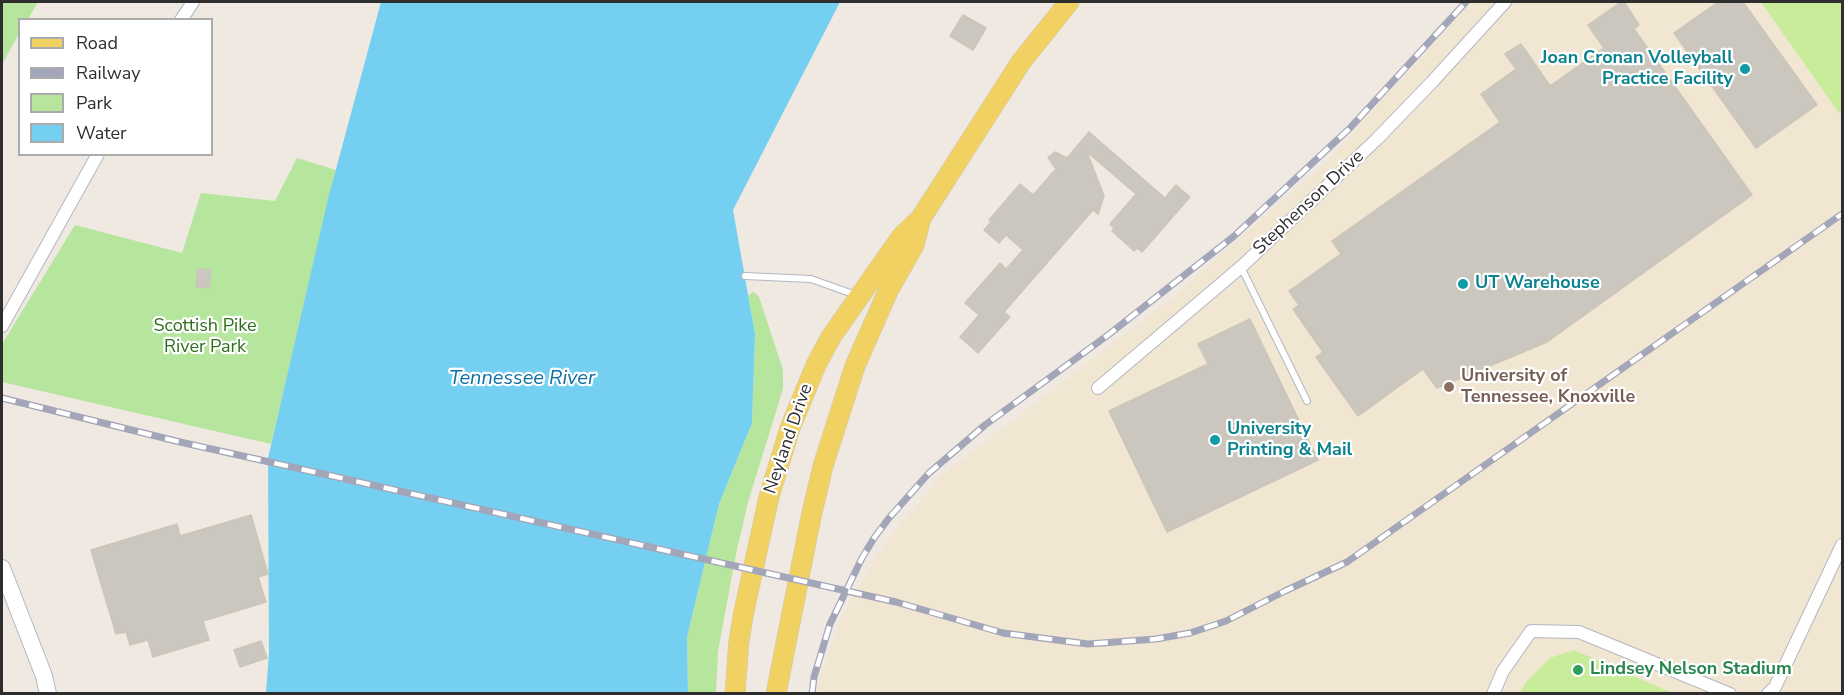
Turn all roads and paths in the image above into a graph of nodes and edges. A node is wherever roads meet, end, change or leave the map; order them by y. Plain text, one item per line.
1 (193, 2) edge
2 (1069, 2) edge
3 (1505, 2) edge
4 (182, 18) edge
5 (97, 156) edge
6 (921, 218) junction
7 (1241, 267) junction
8 (745, 276) dead end
9 (859, 297) junction
10 (2, 326) edge
11 (1098, 388) dead end
12 (1307, 401) dead end
13 (1842, 545) edge
14 (2, 568) edge
15 (48, 693) edge
16 (735, 693) edge
17 (776, 693) edge
18 (1493, 693) edge
19 (1730, 693) edge
20 (1771, 693) edge

1 - 4 street
2 - 6 main road, Neyland Drive
3 - 7 street, Stephenson Drive
5 - 10 street
6 - 9 main road, Neyland Drive
6 - 17 main road, Neyland Drive
7 - 11 street, Stephenson Drive
7 - 12 lane
8 - 9 lane
9 - 16 main road, Neyland Drive
13 - 20 street
14 - 15 street
18 - 19 street

